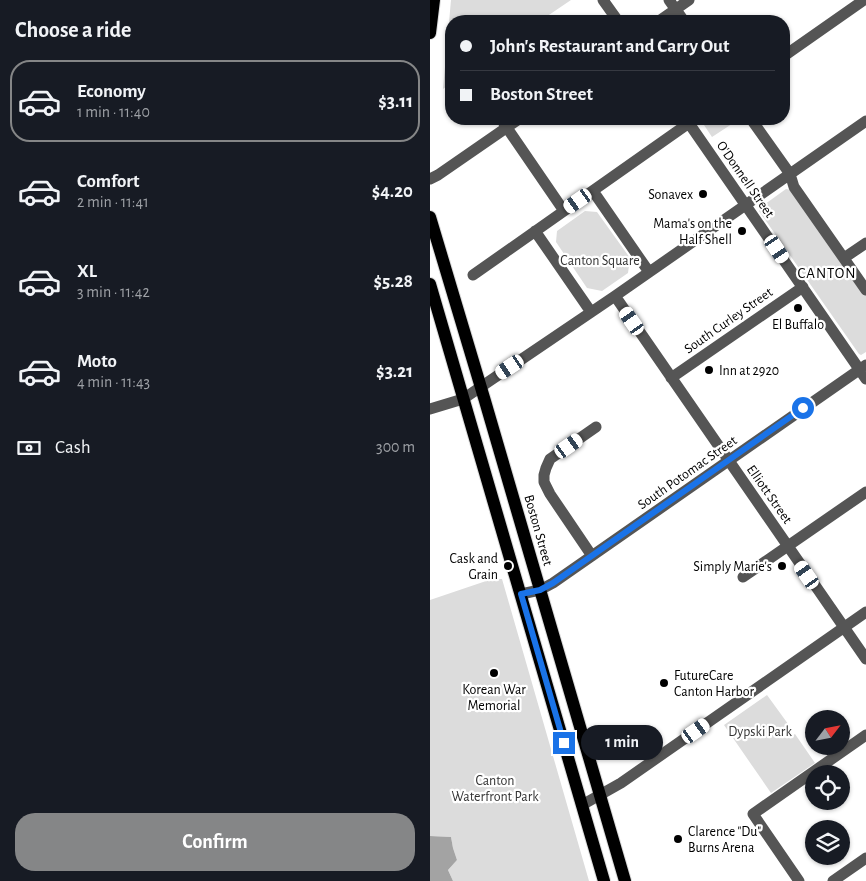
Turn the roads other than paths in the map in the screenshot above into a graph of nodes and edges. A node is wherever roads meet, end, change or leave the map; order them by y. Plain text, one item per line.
1 (434, 0) edge
2 (603, 0) edge
3 (689, 0) edge
4 (862, 3) edge
5 (672, 5) edge
6 (614, 15) edge
7 (664, 15) edge
8 (430, 33) edge
9 (790, 52) edge
10 (866, 121) edge
11 (501, 125) edge
12 (505, 125) edge
13 (683, 125) edge
14 (691, 125) edge
15 (756, 125) edge
16 (790, 174) junction
17 (430, 179) edge
18 (592, 191) junction
19 (746, 204) junction
20 (564, 211) junction
21 (430, 217) edge
22 (536, 231) junction
23 (866, 243) edge
24 (844, 258) junction
25 (649, 272) junction
26 (473, 275) dead end
27 (430, 284) edge
28 (803, 287) junction
29 (866, 290) edge
30 (614, 296) junction
31 (591, 312) junction
32 (864, 371) edge
33 (671, 378) junction
34 (481, 386) junction
35 (463, 399) junction
36 (430, 410) edge
37 (596, 427) dead end
38 (728, 461) junction
39 (866, 492) edge
40 (788, 546) junction
41 (592, 556) junction
42 (743, 577) dead end
43 (540, 590) junction
44 (521, 594) junction
45 (866, 612) edge
46 (844, 627) junction
47 (866, 659) edge
48 (866, 735) edge
49 (600, 795) junction
50 (582, 805) junction
51 (866, 858) edge
52 (604, 881) edge
53 (625, 881) edge
54 (799, 881) edge
55 (834, 881) edge

1 - 8 main road
2 - 6 street
3 - 5 street
4 - 9 street
5 - 7 street
10 - 16 street
11 - 17 street
12 - 20 street
13 - 18 street
14 - 19 street, O'Donnell Street
15 - 16 street
16 - 19 street
16 - 24 street
18 - 20 street
18 - 25 street
19 - 25 street
19 - 28 street, O'Donnell Street
20 - 22 street
21 - 34 main road, Boston Street
22 - 26 street
22 - 31 street
23 - 24 street
24 - 29 street
25 - 30 street
27 - 35 main road
28 - 32 street, O'Donnell Street
28 - 33 street, South Curley Street
30 - 31 street
30 - 33 street, Elliott Street
31 - 34 street
32 - 38 street, South Potomac Street
33 - 38 street, Elliott Street
34 - 35 street
34 - 43 main road, Boston Street
35 - 36 street
35 - 44 main road
37 - 41 street
38 - 40 street, Elliott Street
38 - 41 street, South Potomac Street
39 - 40 street
40 - 42 street
40 - 46 street, Elliott Street
41 - 43 street, South Potomac Street
43 - 44 street, South Potomac Street
43 - 49 main road, Boston Street
44 - 50 main road
45 - 46 street
46 - 47 street, Elliott Street
46 - 49 street
48 - 54 street
49 - 50 street
49 - 53 main road, Boston Street
50 - 52 main road
51 - 55 street

